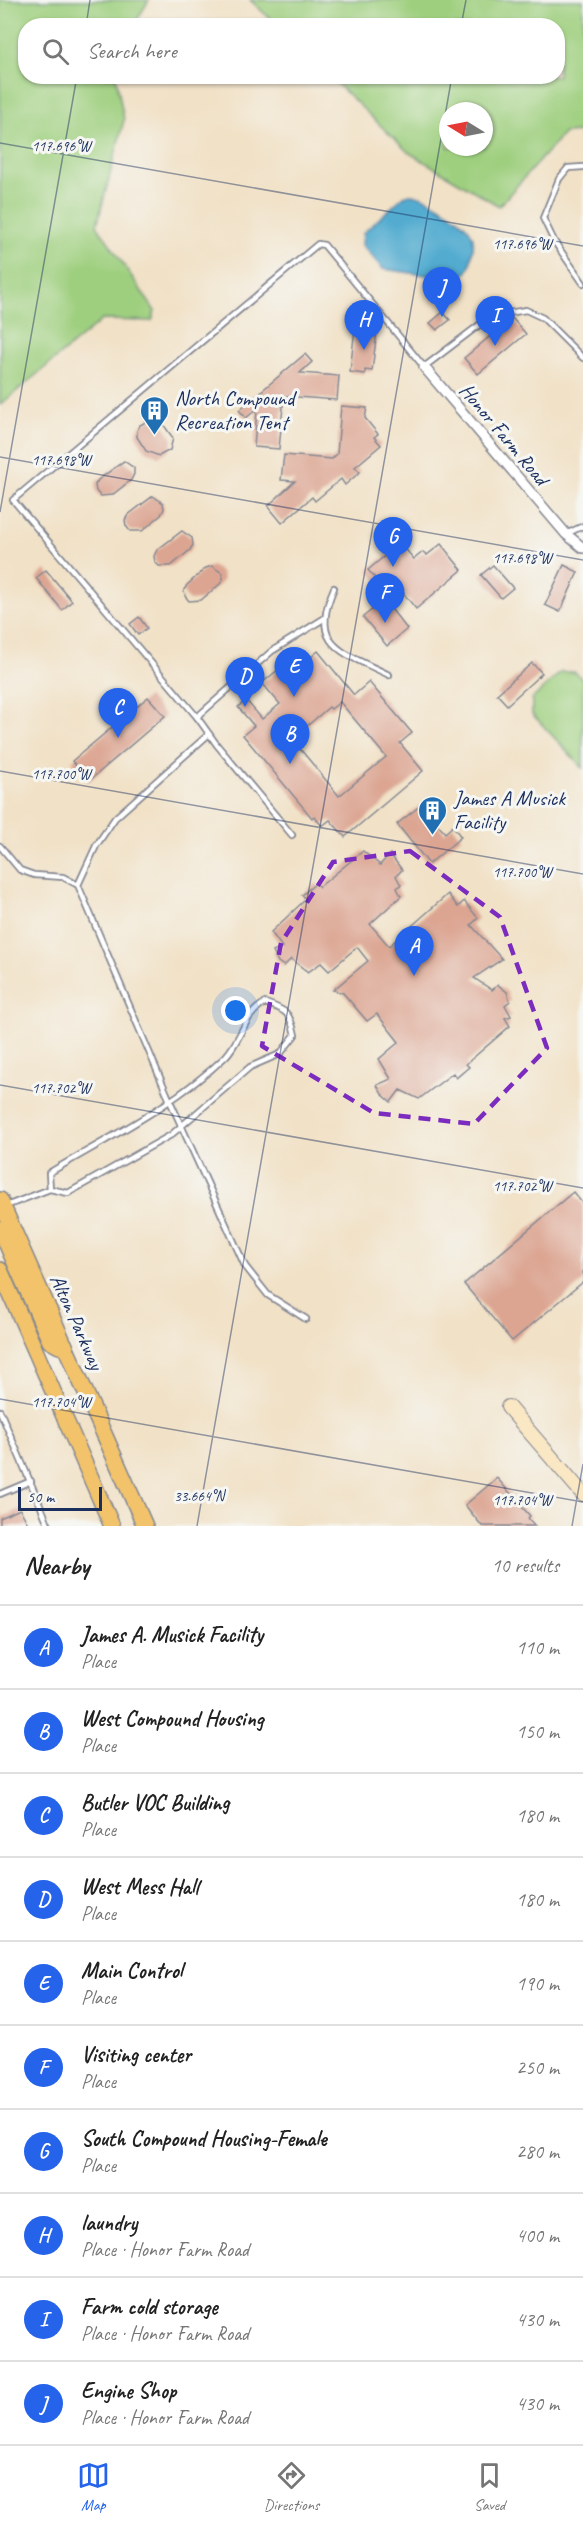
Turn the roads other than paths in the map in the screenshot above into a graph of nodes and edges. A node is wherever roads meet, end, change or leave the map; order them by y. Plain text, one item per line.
1 (583, 167) edge
2 (583, 283) edge
3 (583, 358) edge
4 (424, 367) junction
5 (583, 526) edge
6 (566, 534) junction
7 (583, 548) edge
8 (334, 588) dead end
9 (325, 618) junction
10 (389, 675) dead end
11 (198, 717) junction
12 (209, 734) junction
13 (292, 835) dead end
14 (0, 846) edge
15 (78, 885) junction
16 (170, 1101) junction
17 (182, 1128) junction
18 (50, 1189) junction
19 (1, 1203) edge
20 (0, 1229) edge
21 (0, 1270) edge
22 (306, 1319) dead end
23 (65, 1345) junction
24 (508, 1407) dead end
25 (0, 1411) edge
26 (31, 1482) junction
27 (0, 1494) edge
28 (583, 1494) edge
29 (49, 1526) edge
30 (112, 1526) edge
31 (145, 1526) edge

1 - 2 lane
3 - 4 lane
4 - 6 street, Honor Farm Road
4 - 11 lane
5 - 6 lane
6 - 7 street, Honor Farm Road
8 - 9 lane
9 - 10 lane
9 - 11 lane
11 - 12 lane
12 - 13 lane
12 - 15 lane
14 - 15 lane
15 - 16 lane
16 - 17 lane
16 - 17 lane
16 - 18 lane
17 - 18 lane
17 - 22 lane
18 - 19 lane
19 - 23 main road, Alton Parkway
20 - 23 main road
21 - 30 main road
23 - 31 main road, Alton Parkway
24 - 28 street
25 - 26 lane
26 - 27 lane
26 - 29 lane

